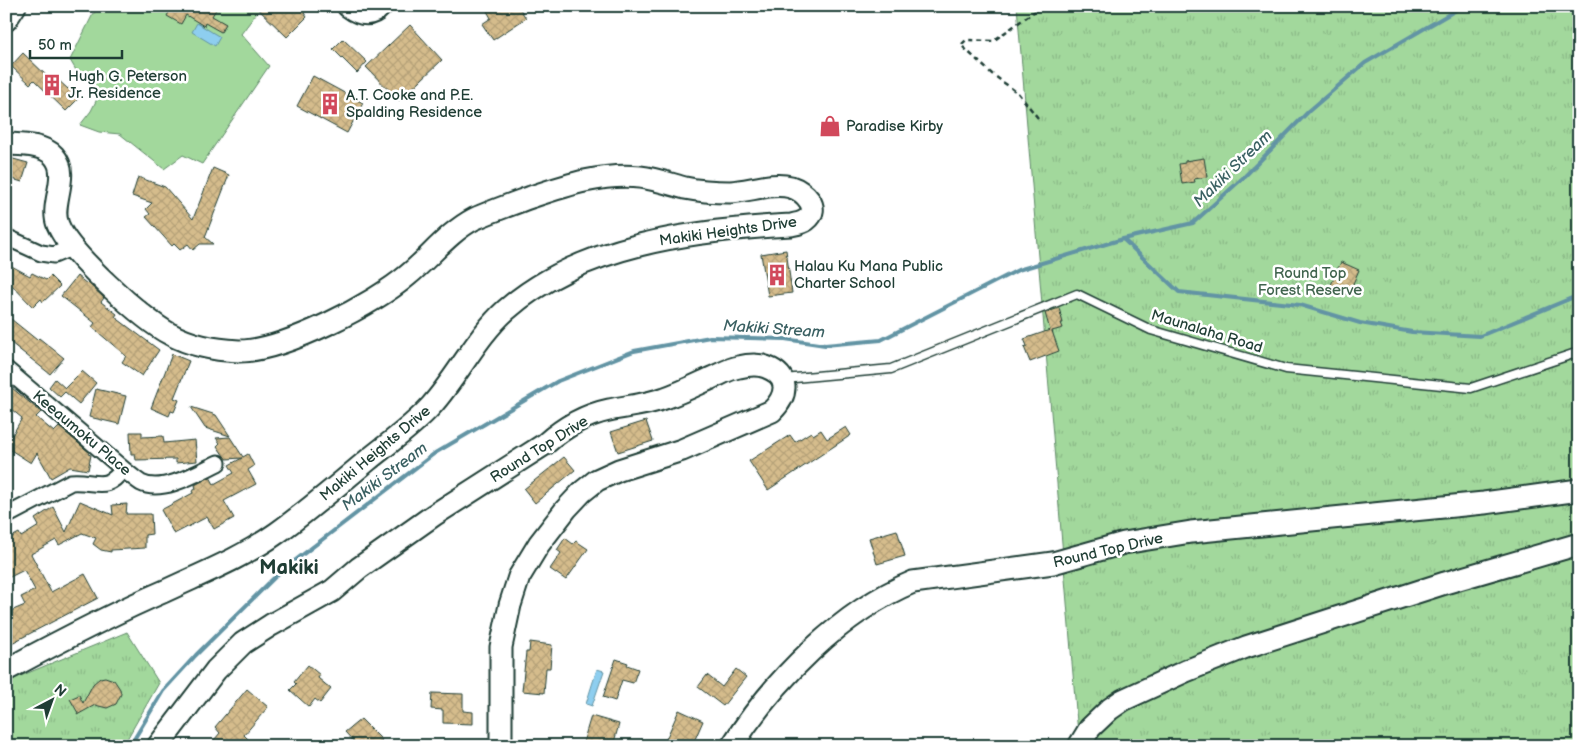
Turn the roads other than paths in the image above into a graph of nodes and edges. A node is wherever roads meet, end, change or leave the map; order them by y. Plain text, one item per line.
1 (15, 6) edge
2 (348, 6) edge
3 (380, 6) edge
4 (6, 20) edge
5 (6, 144) edge
6 (6, 238) edge
7 (73, 247) junction
8 (1579, 352) edge
9 (6, 368) edge
10 (783, 380) junction
11 (218, 463) dead end
12 (122, 469) junction
13 (1579, 490) edge
14 (6, 516) edge
15 (1579, 544) edge
16 (6, 670) edge
17 (158, 746) edge
18 (501, 746) edge
19 (732, 746) edge
20 (1079, 746) edge

1 - 4 street
2 - 3 street
5 - 7 street, Makiki Heights Drive
6 - 7 street
7 - 16 street, Makiki Heights Drive
8 - 10 lane, Maunalaha Road
9 - 12 street, Keeaumoku Place
10 - 17 street, Round Top Drive
10 - 18 street
11 - 12 street, Keeaumoku Place
12 - 14 street
13 - 19 street, Round Top Drive
15 - 20 street

